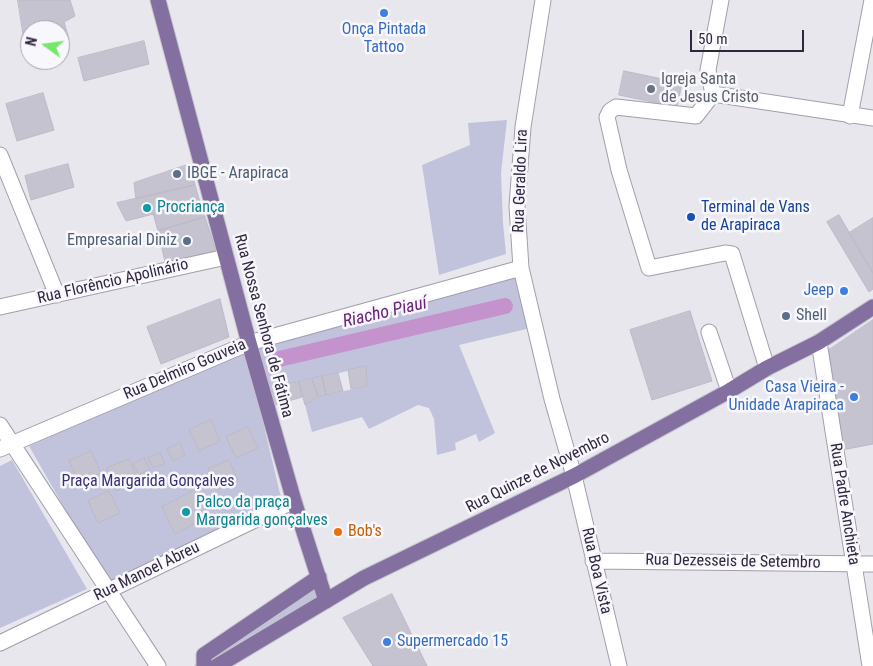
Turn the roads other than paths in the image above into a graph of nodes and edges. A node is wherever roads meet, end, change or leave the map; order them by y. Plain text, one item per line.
1 (158, 0) edge
2 (543, 0) edge
3 (721, 0) edge
4 (872, 0) edge
5 (713, 94) junction
6 (850, 116) junction
7 (873, 118) edge
8 (0, 156) edge
9 (226, 257) junction
10 (521, 268) junction
11 (58, 295) junction
12 (0, 307) edge
13 (873, 307) edge
14 (709, 332) dead end
15 (819, 342) junction
16 (249, 343) junction
17 (767, 368) junction
18 (729, 391) junction
19 (0, 424) edge
20 (6, 447) edge
21 (574, 476) junction
22 (294, 502) junction
23 (594, 560) junction
24 (853, 563) junction
25 (873, 564) edge
26 (319, 577) junction
27 (109, 590) junction
28 (326, 601) junction
29 (0, 642) edge
30 (200, 662) edge
31 (158, 666) edge
32 (217, 666) edge
33 (619, 666) edge
34 (870, 666) edge

1 - 9 main road, Rua Nossa Senhora de Fátima
2 - 10 street, Rua Geraldo Lira
3 - 5 street
4 - 6 street
5 - 6 street
5 - 17 street
6 - 7 street
8 - 11 street
9 - 11 street, Rua Florêncio Apolinário
9 - 16 main road, Rua Nossa Senhora de Fátima
10 - 16 street, Rua Delmiro Gouveia
10 - 21 street, Rua Geraldo Lira
11 - 12 street, Rua Florêncio Apolinário
13 - 15 main road, Rua Quinze de Novembro
14 - 18 street
15 - 17 main road, Rua Quinze de Novembro
15 - 24 street, Rua Padre Anchieta
16 - 20 street, Rua Delmiro Gouveia
16 - 22 main road, Rua Nossa Senhora de Fátima
17 - 18 main road, Rua Quinze de Novembro
18 - 21 main road, Rua Quinze de Novembro
19 - 20 street
20 - 27 street
21 - 23 street, Rua Boa Vista
21 - 28 main road, Rua Quinze de Novembro
22 - 26 main road, Rua Nossa Senhora de Fátima
22 - 27 street, Rua Manoel Abreu
23 - 24 street, Rua Dezesseis de Setembro
23 - 33 street, Rua Boa Vista
24 - 25 street, Rua Dezesseis de Setembro
24 - 34 street, Rua Padre Anchieta
26 - 28 main road, Rua Nossa Senhora de Fátima
26 - 30 main road
27 - 29 street, Rua Manoel Abreu
27 - 31 street
28 - 32 main road, Rua Quinze de Novembro

